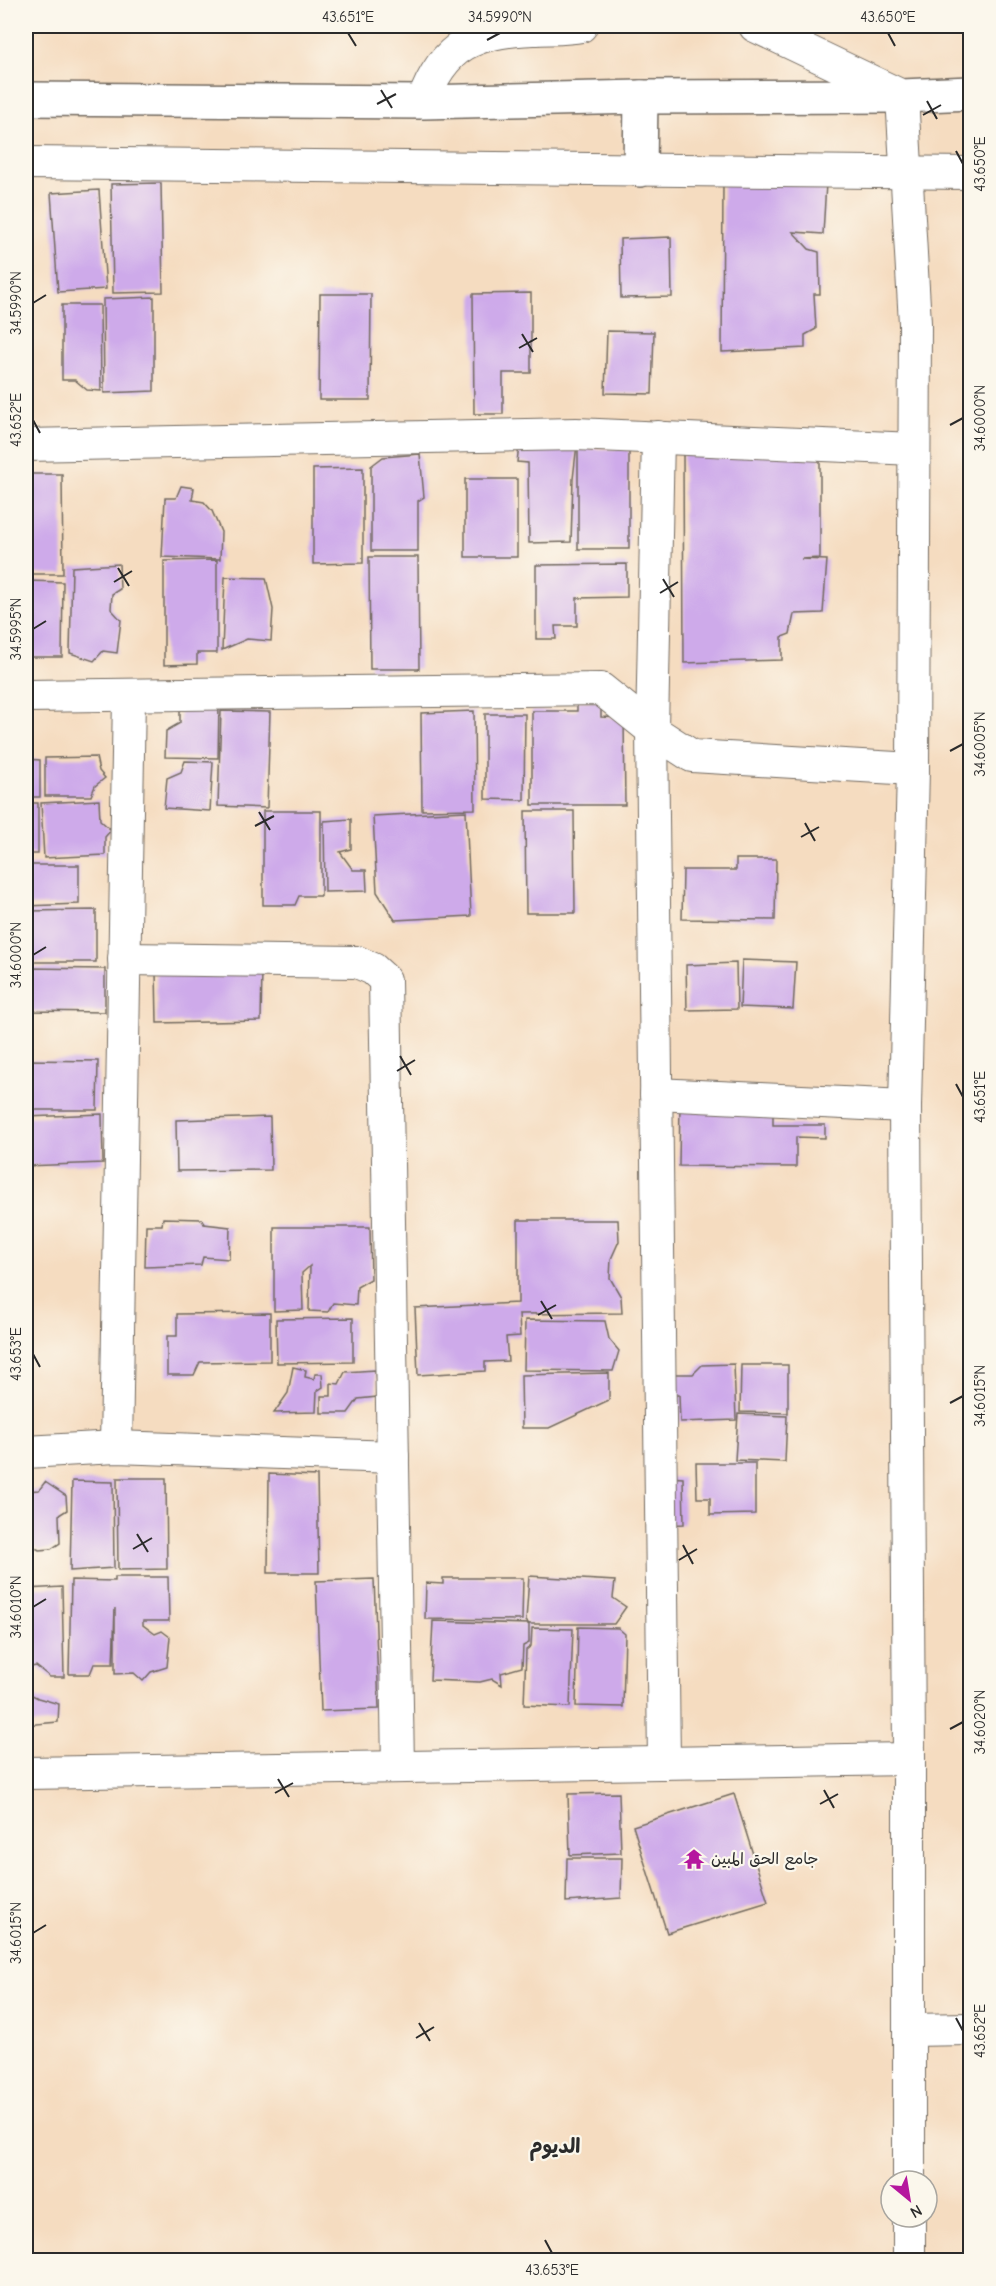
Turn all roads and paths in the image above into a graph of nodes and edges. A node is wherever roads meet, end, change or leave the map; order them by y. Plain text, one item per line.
1 (581, 26) edge
2 (755, 26) edge
3 (970, 93) edge
4 (902, 96) junction
5 (641, 97) junction
6 (26, 99) edge
7 (423, 102) junction
8 (26, 163) edge
9 (640, 170) junction
10 (970, 172) edge
11 (906, 173) junction
12 (658, 437) junction
13 (26, 445) edge
14 (914, 449) junction
15 (26, 696) edge
16 (129, 696) junction
17 (652, 730) junction
18 (913, 770) junction
19 (124, 959) junction
20 (656, 1094) junction
21 (905, 1106) junction
22 (116, 1447) junction
23 (26, 1452) edge
24 (393, 1457) junction
25 (909, 1759) junction
26 (664, 1763) junction
27 (398, 1767) junction
28 (26, 1773) edge
29 (970, 2029) edge
30 (909, 2031) junction
31 (909, 2169) edge
32 (909, 2229) edge
33 (909, 2260) edge

1 - 7 street
2 - 4 street
3 - 4 main road
4 - 5 main road
4 - 11 street
5 - 7 main road
5 - 9 main road
6 - 7 main road
8 - 9 street
9 - 11 street
10 - 11 street
11 - 14 street
12 - 13 street
12 - 14 street
12 - 17 street
14 - 18 street
15 - 16 street
16 - 17 street
16 - 19 street
17 - 18 street
17 - 20 street
18 - 21 street
19 - 22 street
19 - 24 street
20 - 21 street
20 - 26 street
21 - 25 street
22 - 23 street
22 - 24 street
24 - 27 street
25 - 26 street
25 - 30 street
26 - 27 street
27 - 28 street
29 - 30 street
30 - 31 street
32 - 33 street

